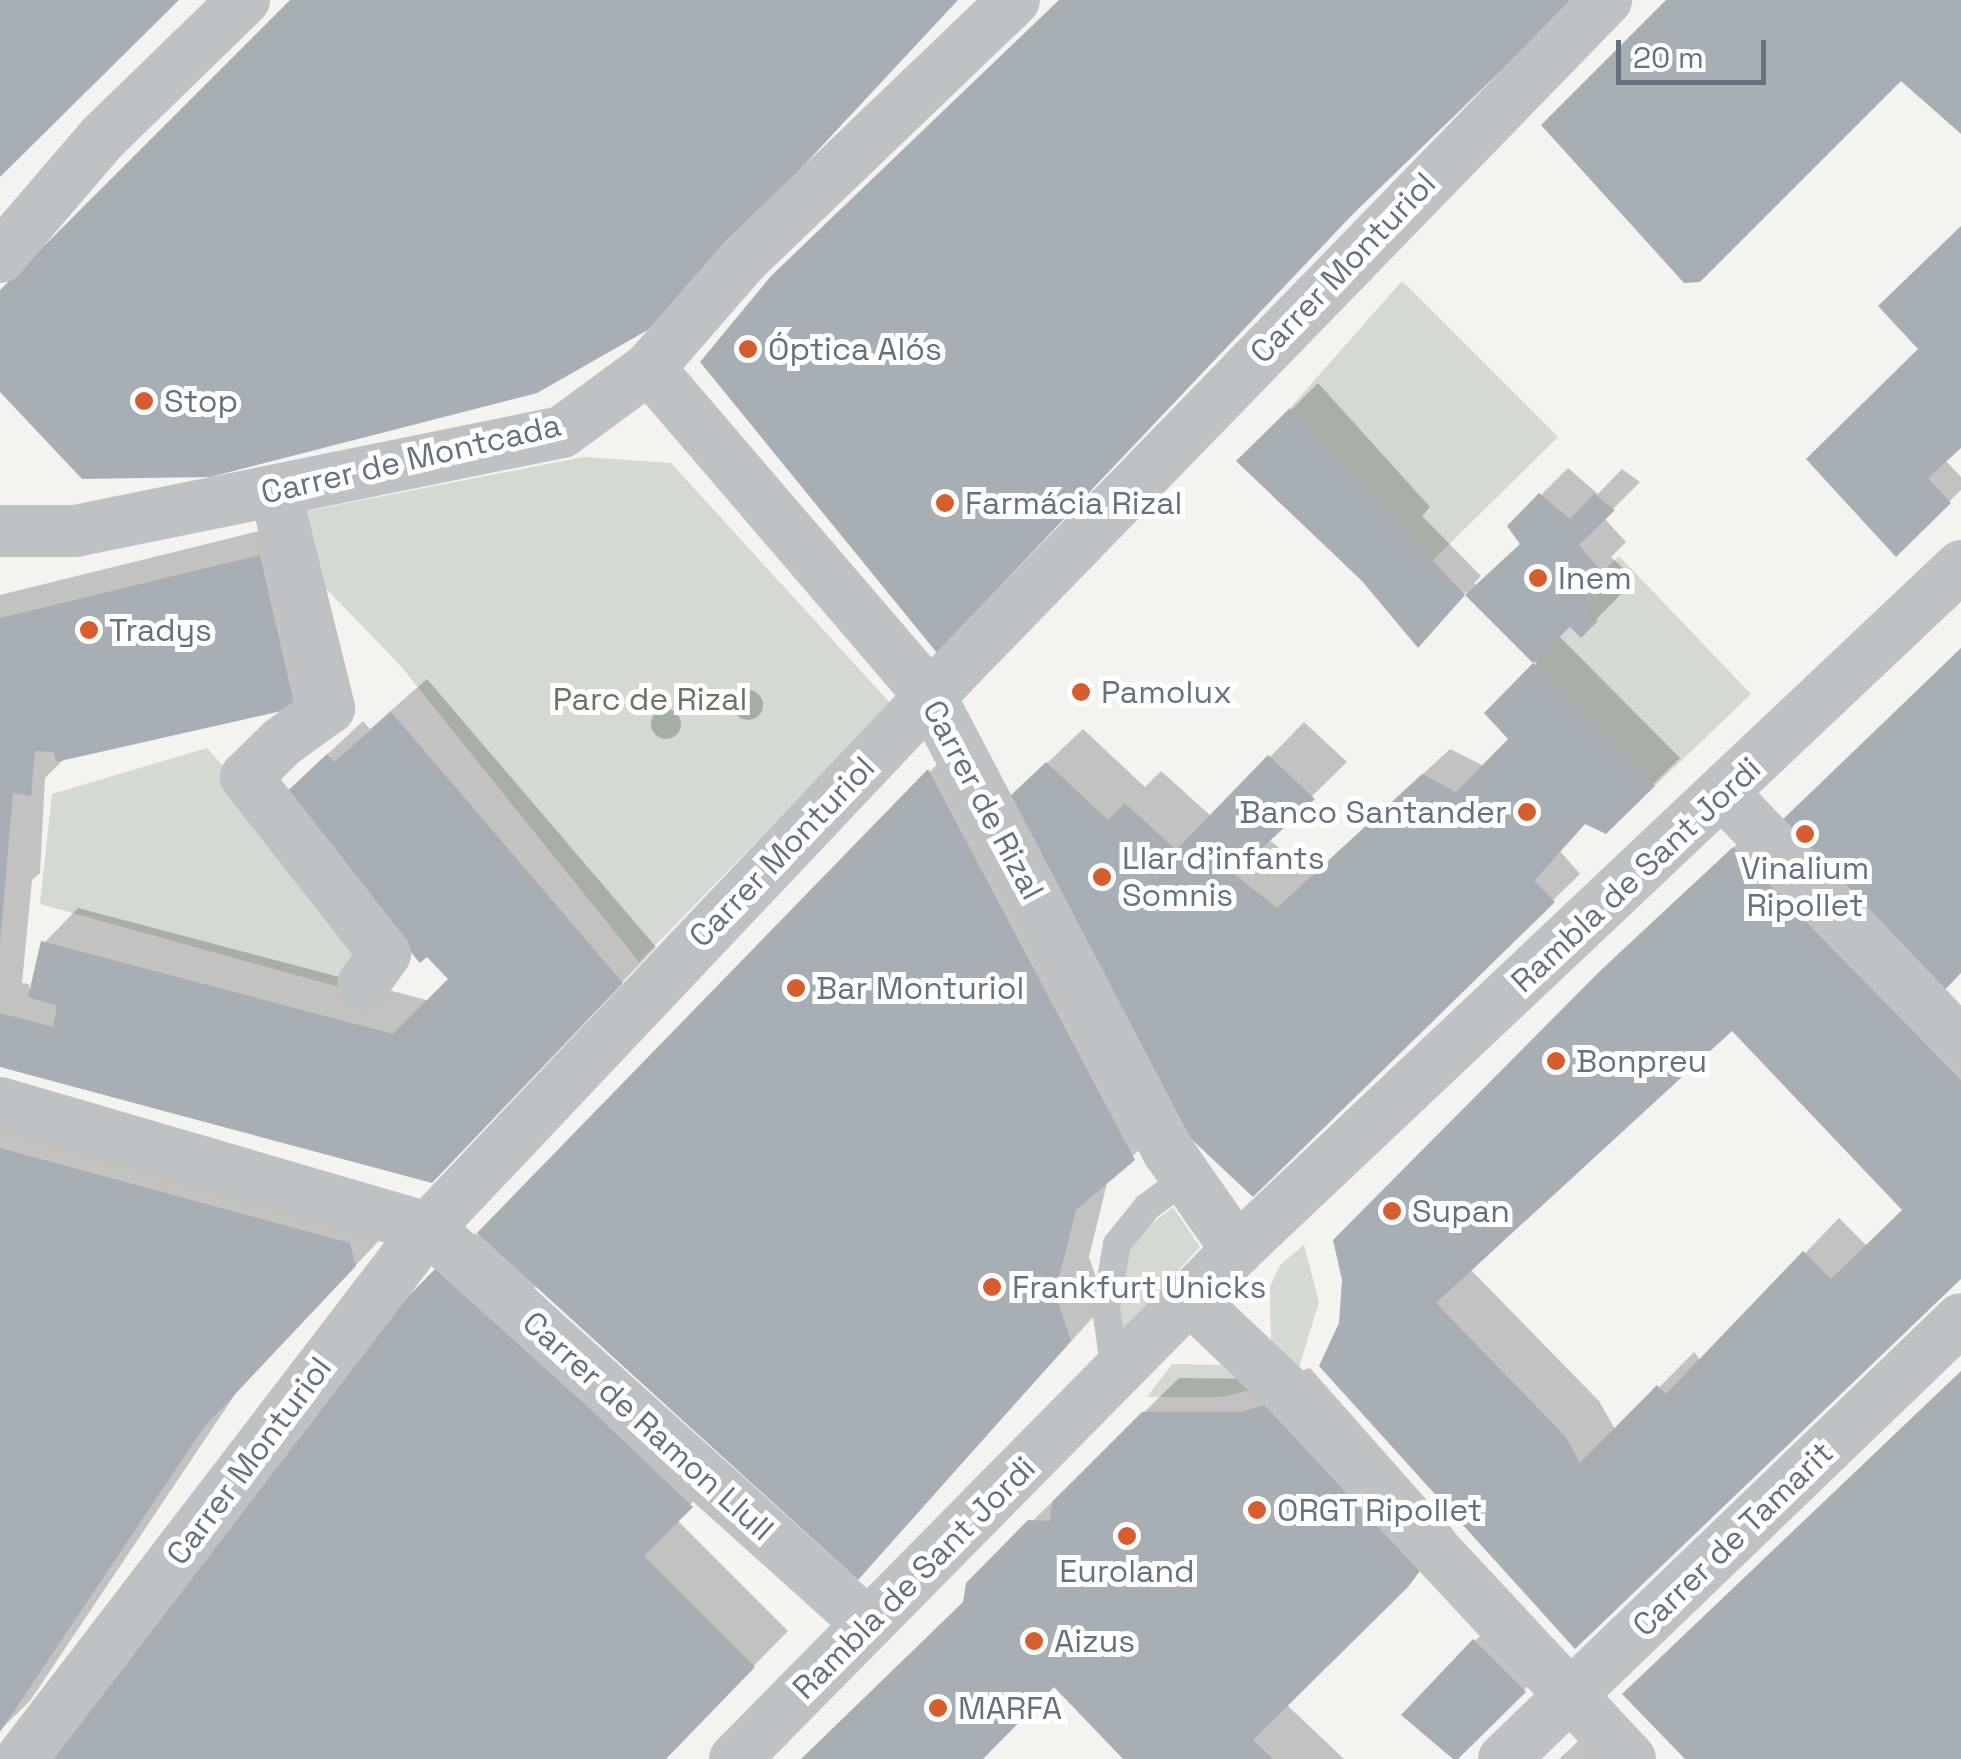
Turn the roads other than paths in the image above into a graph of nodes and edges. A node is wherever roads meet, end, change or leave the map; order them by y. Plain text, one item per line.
1 (244, 0) edge
2 (1014, 0) edge
3 (1606, 0) edge
4 (0, 257) edge
5 (648, 368) junction
6 (275, 491) junction
7 (0, 532) edge
8 (1961, 566) edge
9 (930, 696) junction
10 (1723, 793) junction
11 (363, 984) dead end
12 (1961, 1044) edge
13 (0, 1103) edge
14 (1186, 1178) junction
15 (428, 1228) junction
16 (1236, 1250) junction
17 (1189, 1298) junction
18 (1961, 1319) edge
19 (1104, 1385) junction
20 (868, 1624) junction
21 (1569, 1698) junction
22 (22, 1759) edge
23 (735, 1759) edge
24 (1504, 1759) edge
25 (1630, 1759) edge

1 - 4 street
2 - 5 street, Carrer de Montcada
3 - 9 street, Carrer Monturiol
5 - 6 street, Carrer de Montcada
5 - 9 street, Carrer de Rizal
6 - 7 street, Carrer de Montcada
6 - 11 street
8 - 10 street, Rambla de Sant Jordi
9 - 14 street, Carrer de Rizal
9 - 15 street, Carrer Monturiol
10 - 12 street
10 - 16 street, Rambla de Sant Jordi
13 - 15 street
14 - 16 street, Carrer de Rizal
14 - 19 lane
15 - 20 street, Carrer de Ramon Llull
15 - 22 street, Carrer Monturiol
16 - 17 street, Rambla de Sant Jordi
17 - 19 street, Rambla de Sant Jordi
17 - 21 street
18 - 21 street, Carrer de Tamarit
19 - 20 street, Rambla de Sant Jordi
20 - 23 street, Rambla de Sant Jordi
21 - 24 street, Carrer de Tamarit
21 - 25 street

